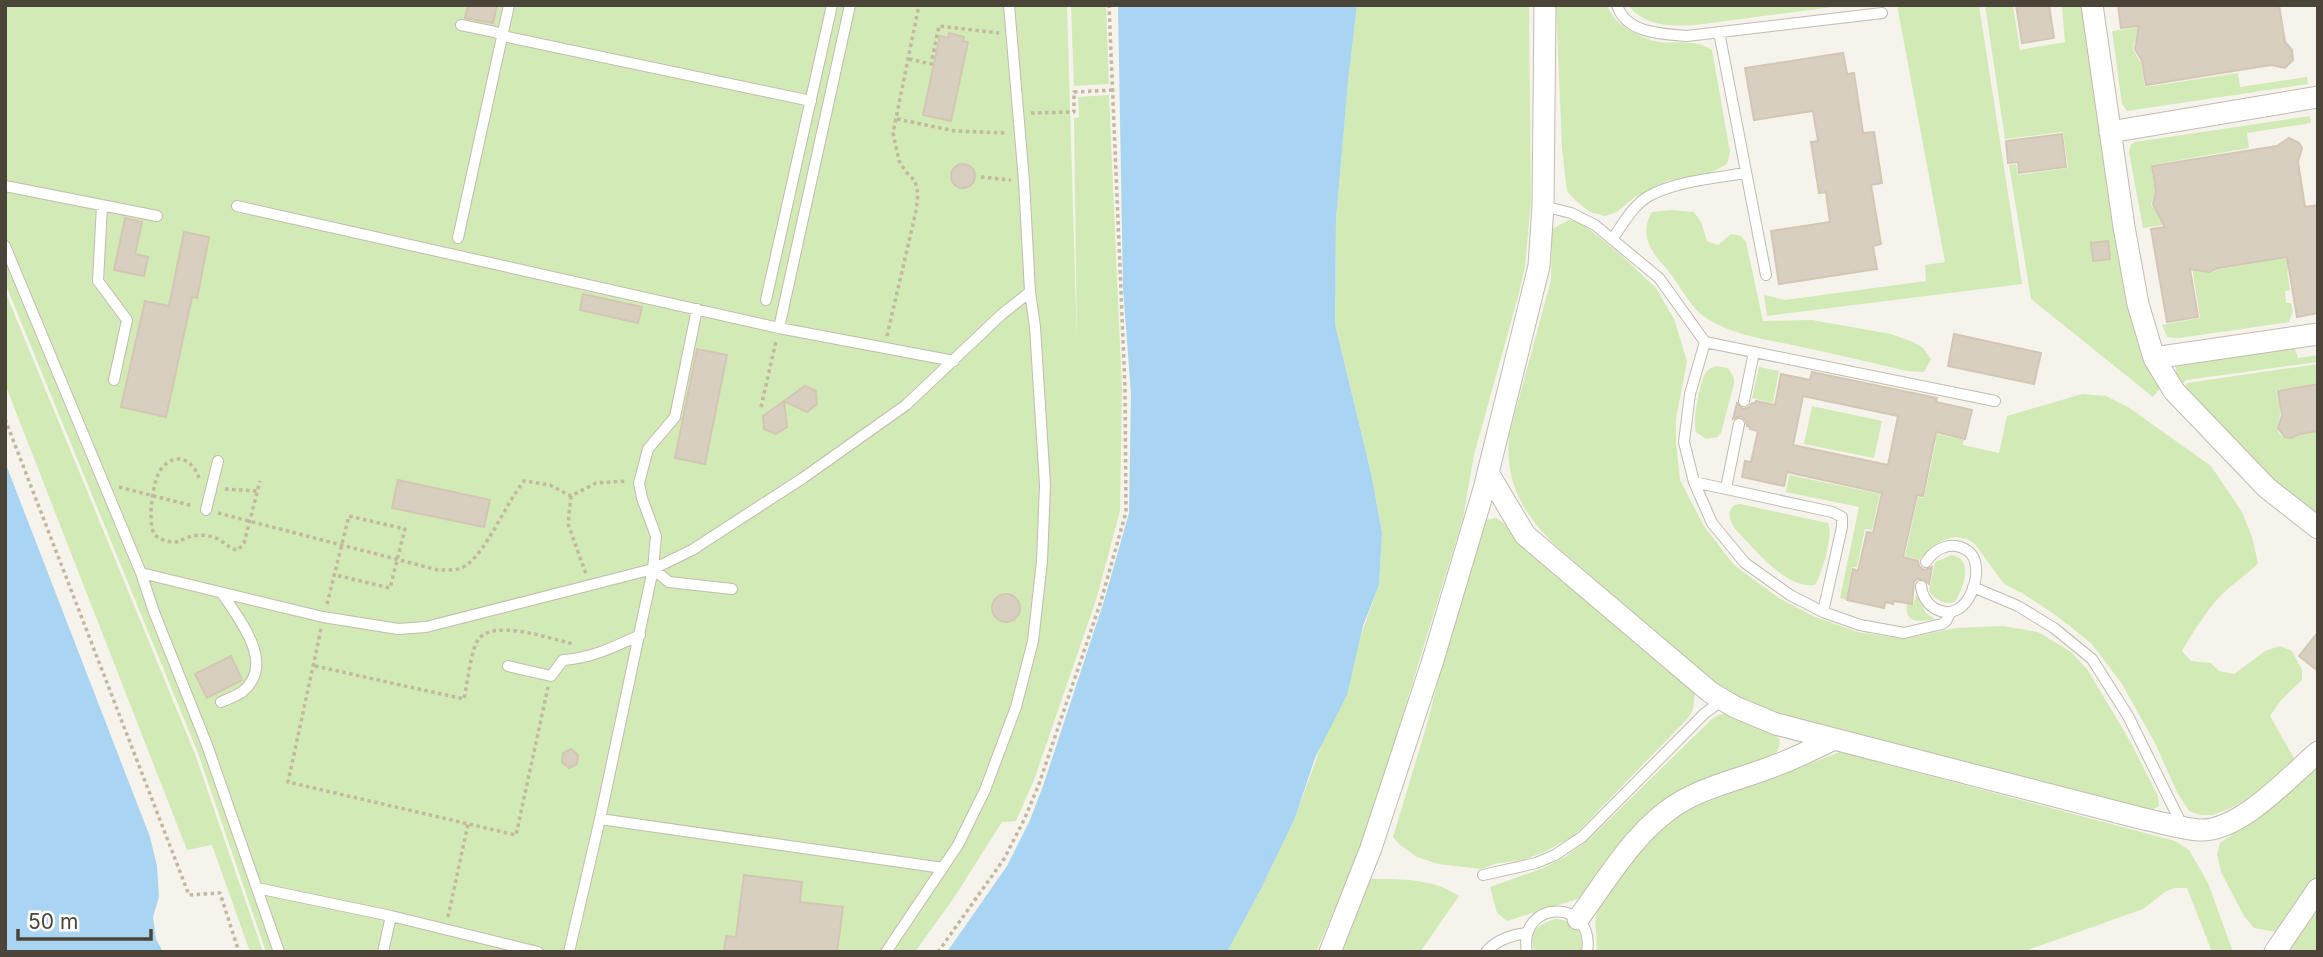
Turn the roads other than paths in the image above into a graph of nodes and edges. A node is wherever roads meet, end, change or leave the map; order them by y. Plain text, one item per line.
1 (509, 5) edge
2 (832, 5) edge
3 (849, 5) edge
4 (1009, 5) edge
5 (1545, 5) edge
6 (1617, 5) edge
7 (2092, 5) edge
8 (1882, 13) dead end
9 (461, 25) dead end
10 (1719, 32) junction
11 (503, 36) junction
12 (2318, 97) edge
13 (811, 101) junction
14 (2110, 132) junction
15 (1746, 173) junction
16 (5, 186) edge
17 (102, 206) junction
18 (237, 206) dead end
19 (1543, 206) junction
20 (157, 216) dead end
21 (457, 238) dead end
22 (1613, 238) junction
23 (5, 246) edge
24 (1766, 275) dead end
25 (1030, 292) junction
26 (766, 300) dead end
27 (697, 309) junction
28 (779, 328) junction
29 (2318, 334) edge
30 (1705, 342) junction
31 (1754, 352) junction
32 (2154, 358) junction
33 (954, 361) junction
34 (114, 380) dead end
35 (1744, 401) dead end
36 (1995, 401) dead end
37 (1739, 424) dead end
38 (218, 461) dead end
39 (1488, 473) junction
40 (1694, 482) junction
41 (1726, 488) junction
42 (206, 510) road end
43 (2318, 528) edge
44 (1926, 562) dead end
45 (653, 569) junction
46 (141, 573) junction
47 (1921, 586) dead end
48 (1973, 587) junction
49 (732, 589) dead end
50 (222, 593) junction
51 (1823, 612) junction
52 (1950, 613) junction
53 (640, 635) junction
54 (508, 666) dead end
55 (1723, 700) junction
56 (221, 702) dead end
57 (1832, 740) junction
58 (2318, 752) edge
59 (600, 819) junction
60 (2183, 827) junction
61 (943, 868) junction
62 (1483, 875) dead end
63 (257, 888) junction
64 (2318, 889) edge
65 (391, 916) junction
66 (1578, 919) junction
67 (1527, 933) junction
68 (279, 952) edge
69 (383, 952) edge
70 (538, 952) edge
71 (569, 952) edge
72 (886, 952) edge
73 (1330, 952) edge
74 (1486, 952) edge
75 (1527, 952) edge
76 (1587, 952) edge
77 (2275, 952) edge

1 - 11 lane
2 - 13 lane
3 - 28 lane
4 - 25 lane
5 - 19 street
6 - 10 lane
7 - 14 street
8 - 10 lane
9 - 11 lane
10 - 15 lane
11 - 13 lane
11 - 21 lane
12 - 14 street
13 - 26 lane
14 - 32 street
15 - 22 lane
15 - 24 lane
16 - 17 lane
17 - 20 lane
17 - 34 lane
18 - 27 lane
19 - 22 lane
19 - 39 street
22 - 30 lane
23 - 46 lane
25 - 33 lane
25 - 61 lane
27 - 28 lane
27 - 45 lane
28 - 33 lane
29 - 32 street
30 - 31 lane
30 - 40 lane
31 - 35 lane
31 - 36 lane
32 - 43 street
33 - 45 lane
37 - 41 lane
38 - 42 lane
39 - 55 street
39 - 73 street
40 - 41 lane
40 - 51 lane
41 - 51 lane
44 - 48 lane
45 - 49 lane
45 - 50 lane
45 - 53 lane
46 - 50 lane
46 - 63 lane
47 - 52 lane
48 - 52 lane
48 - 60 lane
50 - 56 lane
51 - 52 lane
53 - 54 lane
53 - 59 lane
55 - 57 street
55 - 62 lane
57 - 60 street
57 - 66 street
58 - 60 street
59 - 61 lane
59 - 71 lane
61 - 72 lane
63 - 65 lane
63 - 68 lane
64 - 77 street
65 - 69 lane
65 - 70 lane
66 - 67 lane
66 - 76 lane
67 - 74 lane
67 - 75 lane

